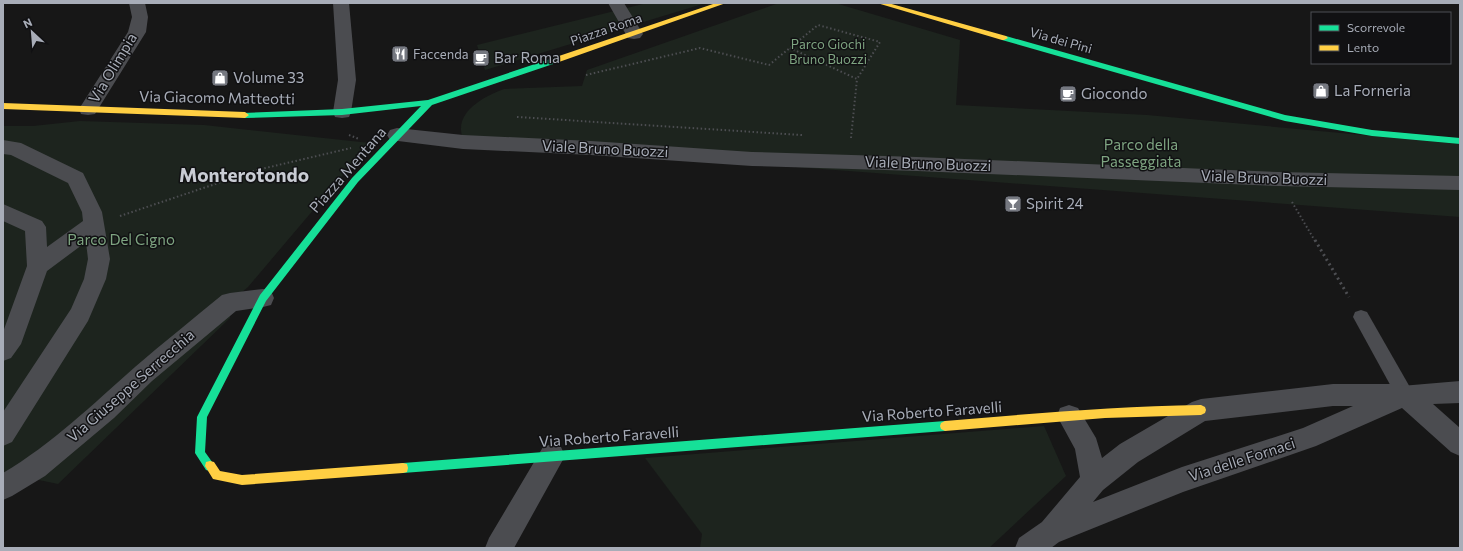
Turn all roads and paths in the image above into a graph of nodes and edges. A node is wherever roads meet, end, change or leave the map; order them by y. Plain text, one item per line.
1 (137, 3) edge
2 (341, 3) edge
3 (616, 3) edge
4 (723, 3) edge
5 (880, 3) edge
6 (634, 34) junction
7 (790, 48) junction
8 (579, 76) dead end
9 (857, 79) junction
10 (429, 103) junction
11 (3, 106) edge
12 (88, 109) junction
13 (342, 112) junction
14 (517, 117) dead end
15 (348, 134) dead end
16 (397, 135) junction
17 (803, 135) dead end
18 (851, 138) dead end
19 (363, 140) dead end
20 (1460, 141) edge
21 (3, 147) edge
22 (355, 147) dead end
23 (1278, 179) junction
24 (1460, 183) edge
25 (7, 220) edge
26 (93, 225) junction
27 (38, 266) junction
28 (263, 298) junction
29 (1361, 317) joint
30 (3, 351) edge
31 (1460, 392) edge
32 (1405, 395) junction
33 (1201, 410) junction
34 (1069, 416) junction
35 (3, 434) edge
36 (1460, 444) edge
37 (552, 456) junction
38 (1094, 481) junction
39 (3, 487) edge
40 (1039, 540) edge
41 (498, 548) edge

1 - 12 street, Via Olimpia
2 - 13 street
3 - 6 street
4 - 6 main road, Piazza Roma
5 - 20 main road, Via dei Pini
6 - 10 main road, Piazza Roma
7 - 8 path
7 - 9 path
7 - 9 path
9 - 18 path
10 - 13 main road, Via Giacomo Matteotti
10 - 16 main road, Piazza Mentana
11 - 12 main road, Via Giacomo Matteotti
12 - 13 main road, Via Giacomo Matteotti
14 - 17 path
15 - 19 path
16 - 23 street, Viale Bruno Buozzi
16 - 28 main road, Piazza Mentana
21 - 26 street
22 - 26 path
23 - 24 street, Viale Bruno Buozzi
23 - 29 path
25 - 27 street
26 - 27 street
26 - 35 street
27 - 30 street
28 - 37 main road, Via Roberto Faravelli
28 - 39 street, Via Giuseppe Serrecchia
29 - 32 lane
31 - 32 street, Via delle Fornaci
32 - 33 street
32 - 36 street
32 - 40 street, Via delle Fornaci
33 - 34 main road, Via Roberto Faravelli
33 - 38 street
34 - 37 main road, Via Roberto Faravelli
34 - 38 street
37 - 41 street
38 - 40 street

